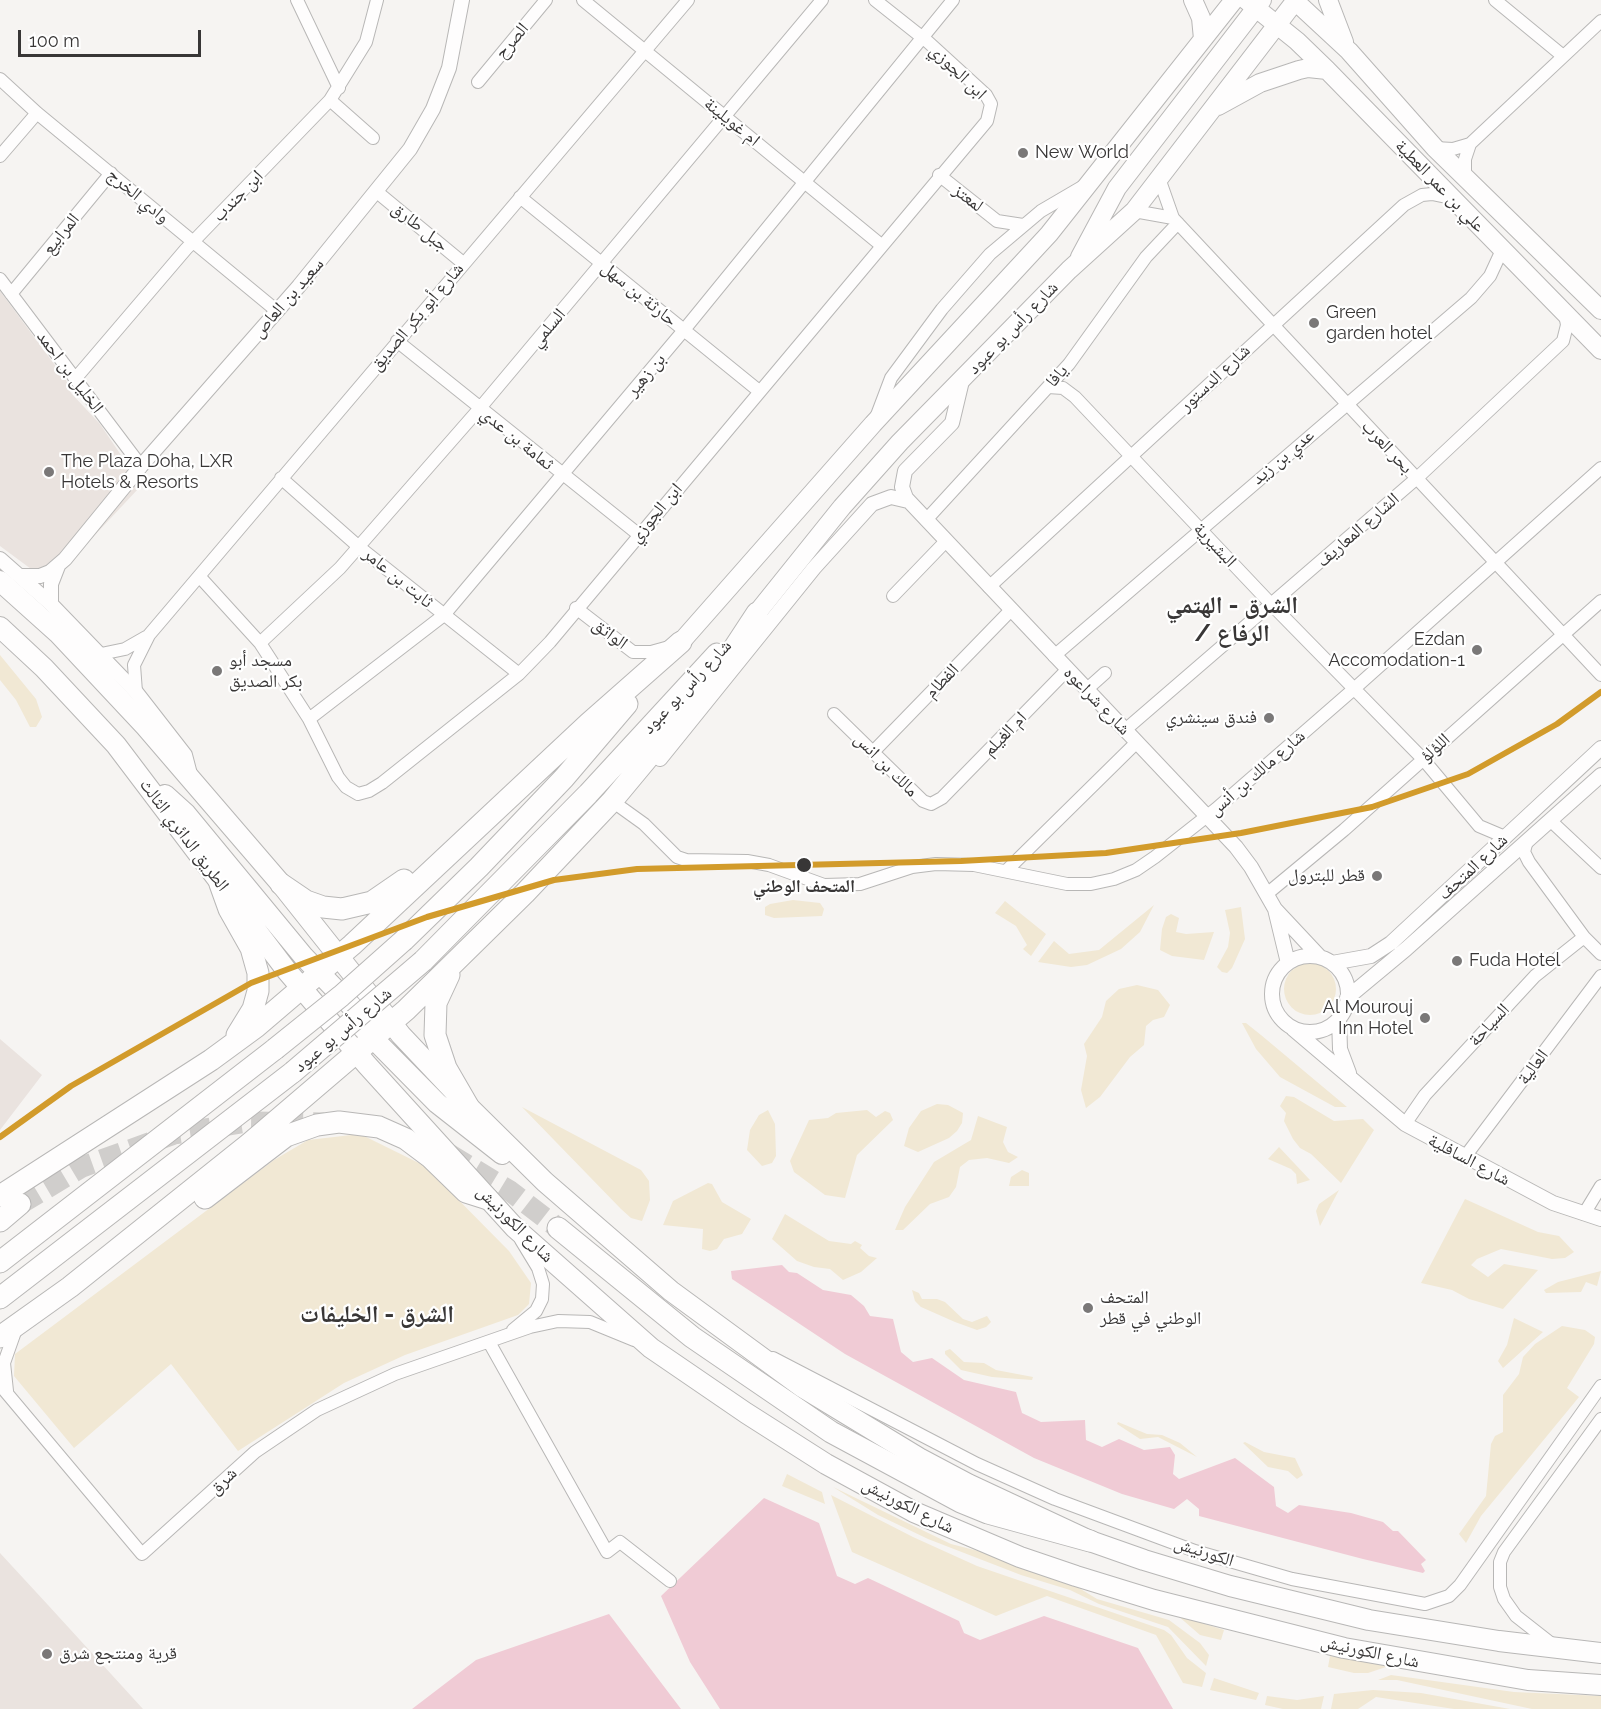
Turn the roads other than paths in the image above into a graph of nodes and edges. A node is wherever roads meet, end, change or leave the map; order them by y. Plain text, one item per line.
1 (297, 0) edge
2 (377, 0) edge
3 (462, 0) edge
4 (546, 0) edge
5 (583, 0) edge
6 (688, 0) edge
7 (822, 0) edge
8 (875, 0) edge
9 (953, 0) edge
10 (1193, 0) edge
11 (1234, 0) edge
12 (1295, 0) edge
13 (1329, 0) edge
14 (1495, 0) edge
15 (1258, 2) edge
16 (1601, 21) edge
17 (1276, 25) junction
18 (923, 39) junction
19 (1203, 39) junction
20 (1349, 51) junction
21 (644, 52) junction
22 (1563, 56) junction
23 (1328, 70) junction
24 (0, 79) edge
25 (478, 82) dead end
26 (339, 88) junction
27 (330, 100) junction
28 (1210, 110) junction
29 (37, 113) junction
30 (725, 116) junction
31 (373, 138) dead end
32 (1470, 144) junction
33 (1435, 148) junction
34 (0, 156) edge
35 (111, 173) junction
36 (939, 175) junction
37 (1465, 175) junction
38 (804, 181) junction
39 (1160, 181) junction
40 (1091, 182) junction
41 (377, 192) junction
42 (520, 197) junction
43 (1452, 198) junction
44 (1134, 211) junction
45 (1175, 220) junction
46 (997, 221) junction
47 (1023, 225) junction
48 (194, 242) junction
49 (881, 245) junction
50 (1000, 245) junction
51 (1502, 250) junction
52 (464, 262) junction
53 (1077, 263) junction
54 (603, 264) junction
55 (0, 279) edge
56 (11, 294) junction
57 (1601, 310) edge
58 (277, 311) junction
59 (1565, 314) junction
60 (1273, 325) junction
61 (684, 330) junction
62 (397, 341) junction
63 (1601, 350) edge
64 (75, 379) junction
65 (962, 381) junction
66 (1048, 387) junction
67 (759, 391) junction
68 (1346, 404) junction
69 (480, 408) junction
70 (873, 424) junction
71 (1131, 456) junction
72 (141, 466) junction
73 (908, 466) junction
74 (1601, 468) edge
75 (562, 476) junction
76 (281, 478) junction
77 (1417, 478) junction
78 (908, 501) junction
79 (872, 504) junction
80 (926, 520) junction
81 (1200, 528) junction
82 (638, 534) junction
83 (946, 541) junction
84 (359, 547) junction
85 (0, 559) edge
86 (1496, 564) junction
87 (58, 566) junction
88 (22, 576) junction
89 (199, 576) junction
90 (0, 581) edge
91 (990, 586) junction
92 (893, 596) dead end
93 (1601, 601) edge
94 (51, 604) junction
95 (1272, 605) junction
96 (576, 608) junction
97 (1011, 610) junction
98 (757, 613) junction
99 (444, 615) junction
100 (0, 627) edge
101 (1561, 634) junction
102 (149, 635) junction
103 (681, 642) junction
104 (260, 643) junction
105 (101, 654) junction
106 (1054, 656) junction
107 (1067, 670) junction
108 (1105, 673) dead end
109 (519, 674) junction
110 (1601, 675) edge
111 (1355, 688) junction
112 (1086, 690) junction
113 (136, 692) junction
114 (834, 714) dead end
115 (309, 719) junction
116 (1125, 730) junction
117 (1137, 742) junction
118 (1601, 747) edge
119 (873, 752) junction
120 (1423, 759) junction
121 (140, 775) junction
122 (536, 775) junction
123 (1601, 775) edge
124 (191, 780) junction
125 (618, 792) junction
126 (942, 798) joint
127 (1207, 816) junction
128 (1552, 822) junction
129 (1505, 837) junction
130 (1526, 844) junction
131 (1601, 868) edge
132 (1006, 871) junction
133 (220, 884) junction
134 (281, 884) junction
135 (1268, 893) junction
136 (1275, 909) junction
137 (1584, 937) junction
138 (465, 952) junction
139 (1601, 954) edge
140 (338, 958) junction
141 (1326, 960) junction
142 (1288, 963) junction
143 (319, 974) junction
144 (1601, 976) edge
145 (302, 988) junction
146 (1347, 998) junction
147 (1340, 1018) junction
148 (391, 1023) junction
149 (1293, 1029) junction
150 (373, 1039) junction
151 (357, 1053) junction
152 (191, 1074) junction
153 (1351, 1078) junction
154 (468, 1106) junction
155 (1405, 1124) junction
156 (1464, 1158) junction
157 (545, 1182) junction
158 (1601, 1186) edge
159 (0, 1196) edge
160 (488, 1199) junction
161 (20, 1204) tunnel mouth
162 (1584, 1214) junction
163 (1601, 1219) edge
164 (0, 1221) edge
165 (515, 1228) junction
166 (558, 1228) tunnel mouth
167 (0, 1262) edge
168 (69, 1287) junction
169 (0, 1298) edge
170 (19, 1325) junction
171 (505, 1336) junction
172 (0, 1337) edge
173 (489, 1342) junction
174 (737, 1342) junction
175 (651, 1348) junction
176 (1601, 1386) edge
177 (4, 1388) edge
178 (1601, 1419) edge
179 (1090, 1542) junction
180 (670, 1581) dead end
181 (1557, 1648) junction
182 (1601, 1653) edge
183 (1601, 1685) edge

1 - 26 street
2 - 26 street, ابن جندب
3 - 41 street, سعيد بن العاص
4 - 25 street, الصرح
5 - 21 street, ام غويلينة
6 - 21 street, شارع أبو بكر الصديق
7 - 30 street, السلمي
8 - 18 street, ابن الجوزي
9 - 18 street, بن زهير
10 - 19 main road
11 - 19 main road, شارع رأس بو عبود
12 - 17 main road, شارع رأس بو عبود
12 - 20 main road, علي بن عمر العطية
13 - 20 main road
14 - 22 street
15 - 17 main road
15 - 53 main road
16 - 22 street
17 - 23 main road, علي بن عمر العطية
17 - 28 main road, شارع رأس بو عبود
18 - 36 street, ابن الجوزي
18 - 38 street, بن زهير
19 - 40 main road, شارع رأس بو عبود
20 - 33 main road, علي بن عمر العطية
21 - 30 street, ام غويلينة
21 - 42 street, شارع أبو بكر الصديق
22 - 32 street
23 - 28 main road
23 - 43 main road, علي بن عمر العطية
24 - 29 street, وادي الخرج
26 - 27 street, ابن جندب
27 - 31 street
27 - 48 street, ابن جندب
28 - 39 main road, شارع رأس بو عبود
29 - 34 street
29 - 35 street, وادي الخرج
30 - 38 street, ام غويلينة
30 - 54 street, السلمي
32 - 33 street
32 - 37 street
33 - 37 main road, علي بن عمر العطية
35 - 48 street, وادي الخرج
35 - 56 street, المرابيع
36 - 46 street, لمعتز
36 - 49 street, ابن الجوزي
37 - 57 main road, علي بن عمر العطية
38 - 49 street, ام غويلينة
38 - 61 street, بن زهير
39 - 44 main road, شارع رأس بو عبود
39 - 45 street, بحر العرب
40 - 47 street, شارع رأس بو عبود
40 - 70 main road, شارع رأس بو عبود
41 - 52 street, جبل طارق
41 - 58 street, سعيد بن العاص
42 - 52 street, شارع أبو بكر الصديق
42 - 54 street, حارثة بن سهل
43 - 51 main road, علي بن عمر العطية
43 - 60 street, شارع الدستور
44 - 45 street
44 - 53 main road, شارع رأس بو عبود
45 - 60 street, بحر العرب
45 - 66 street, يافا
46 - 47 street, لمعتز
46 - 50 street, لمعتز
47 - 50 street, شارع رأس بو عبود
48 - 58 street, وادي الخرج
48 - 64 street, ابن جندب
49 - 67 street, ابن الجوزي
50 - 70 street, شارع رأس بو عبود
51 - 59 main road, علي بن عمر العطية
51 - 68 street, عدي بن زيد
52 - 62 street, شارع أبو بكر الصديق
53 - 65 main road, شارع رأس بو عبود
54 - 61 street, حارثة بن سهل
54 - 69 street, السلمي
55 - 56 street, الخليل بن احمد
56 - 64 street, الخليل بن احمد
58 - 72 street, سعيد بن العاص
59 - 63 main road, علي بن عمر العطية
59 - 77 street, الشارع المعاريف
60 - 68 street, بحر العرب
60 - 71 street, شارع الدستور
61 - 67 street, حارثة بن سهل
61 - 75 street, بن زهير
62 - 69 street, ثمامة بن عدي
62 - 76 street, شارع أبو بكر الصديق
64 - 72 street, الخليل بن احمد
65 - 73 street
65 - 98 main road, شارع رأس بو عبود
66 - 71 street, البشيرية
66 - 80 street, يافا
67 - 82 street, ابن الجوزي
68 - 77 street, بحر العرب
68 - 81 street, عدي بن زيد
69 - 75 street, ثمامة بن عدي
69 - 84 street, السلمي
70 - 103 main road, شارع رأس بو عبود
71 - 81 street, البشيرية
71 - 91 street, شارع الدستور
72 - 87 street, سعيد بن العاص
73 - 78 street
73 - 79 street
74 - 86 street, شارع مالك بن أنس
75 - 82 street, ثمامة بن عدي
75 - 99 street, بن زهير
76 - 84 street, ثابت بن عامر
76 - 89 street, شارع أبو بكر الصديق
77 - 86 street, بحر العرب
77 - 95 street, الشارع المعاريف
78 - 79 street
78 - 80 street, شارع شراعوه
79 - 125 street
80 - 83 street, شارع شراعوه
81 - 95 street, البشيرية
81 - 106 street, عدي بن زيد
82 - 96 street, ابن الجوزي
83 - 91 street, شارع شراعوه
83 - 92 street
84 - 99 street, ثابت بن عامر
84 - 104 street, السلمي
85 - 88 street, الطريق الدائري الثالث
86 - 101 street, بحر العرب
86 - 111 street, شارع مالك بن أنس
87 - 88 street
87 - 94 street, سعيد بن العاص
88 - 94 street, الطريق الدائري الثالث
89 - 102 street, شارع أبو بكر الصديق
89 - 104 street, ابن الجوزي
90 - 124 highway, الطريق الدائري الثالث
91 - 97 street, شارع شراعوه
93 - 101 street, اللؤلؤ
94 - 105 street, الطريق الدائري الثالث
95 - 111 street, البشيرية
95 - 116 street, الشارع المعاريف
96 - 103 street, الواثق
96 - 109 street, ابن الجوزي
97 - 106 street, شارع شراعوه
97 - 119 street, الفطام
98 - 125 highway
98 - 169 highway, شارع رأس بو عبود, bridge
99 - 109 street, ثابت بن عامر
99 - 115 street, بن زهير
100 - 121 highway, الطريق الدائري الثالث
101 - 110 street, بحر العرب
101 - 120 street, اللؤلؤ
102 - 105 street, شارع أبو بكر الصديق
102 - 113 street, شارع أبو بكر الصديق
103 - 122 highway
103 - 167 highway, شارع رأس بو عبود, bridge
104 - 115 street, ابن الجوزي
105 - 113 street, الطريق الدائري الثالث
106 - 107 street, شارع شراعوه
107 - 112 street, شارع شراعوه
107 - 126 street, ام الغيلم
108 - 112 street
109 - 115 street, ابن الجوزي
111 - 120 street, البشيرية
111 - 127 street, شارع مالك بن أنس
112 - 116 street, شارع شراعوه
113 - 124 street, الطريق الدائري الثالث
114 - 119 street, مالك بن انس
116 - 117 street, شارع شراعوه
117 - 127 street, شارع شراعوه
117 - 132 street
118 - 129 street, شارع المتحف
119 - 126 street, مالك بن انس
120 - 129 street, البشيرية
120 - 135 street, اللؤلؤ
121 - 133 highway, الطريق الدائري الثالث
121 - 143 highway
122 - 134 highway
122 - 140 highway
123 - 128 street, شارع المتحف
124 - 134 highway, الطريق الدائري الثالث
125 - 132 street, شارع مالك بن أنس
125 - 138 highway
127 - 132 street, شارع مالك بن أنس
127 - 135 street, شارع شراعوه
128 - 130 street, شارع المتحف
128 - 131 street
129 - 141 street, شارع المتحف
130 - 137 street
130 - 146 street, شارع المتحف
133 - 145 highway, الطريق الدائري الثالث
133 - 152 highway
134 - 140 highway, الطريق الدائري الثالث
135 - 136 street, شارع شراعوه
136 - 141 street, شارع شراعوه
136 - 142 street, شارع شراعوه
137 - 139 street
137 - 155 street, السياحة
138 - 148 highway
138 - 154 highway
140 - 143 highway
140 - 148 highway, الطريق الدائري الثالث
141 - 142 street
141 - 146 street
142 - 149 street
143 - 145 highway
143 - 148 highway
144 - 156 street, العالية
145 - 150 highway
145 - 151 highway, الطريق الدائري الثالث
145 - 152 highway
146 - 147 street
147 - 149 street
147 - 153 street, شارع السافلية
148 - 150 highway
148 - 154 highway, شارع الكورنيش
149 - 153 street, شارع السافلية
150 - 151 highway
150 - 157 highway
151 - 160 highway, شارع الكورنيش
151 - 168 highway
152 - 159 highway
153 - 155 street, شارع السافلية
154 - 157 highway, شارع الكورنيش
155 - 156 street, شارع السافلية
156 - 162 street, شارع السافلية
157 - 174 highway, شارع الكورنيش
158 - 162 street
160 - 165 highway, شارع الكورنيش
160 - 168 highway
161 - 164 highway
162 - 163 street, شارع السافلية
165 - 171 street, شرق
165 - 175 highway, شارع الكورنيش
166 - 179 highway
168 - 170 highway
170 - 172 highway
170 - 177 street, شرق
171 - 173 street, شرق
171 - 175 street, شرق
173 - 177 street, شرق
173 - 180 street
174 - 176 street, الكورنيش
174 - 179 highway, شارع الكورنيش
175 - 183 highway, شارع الكورنيش
178 - 181 street
179 - 181 highway, شارع الكورنيش
181 - 182 highway, شارع الكورنيش

